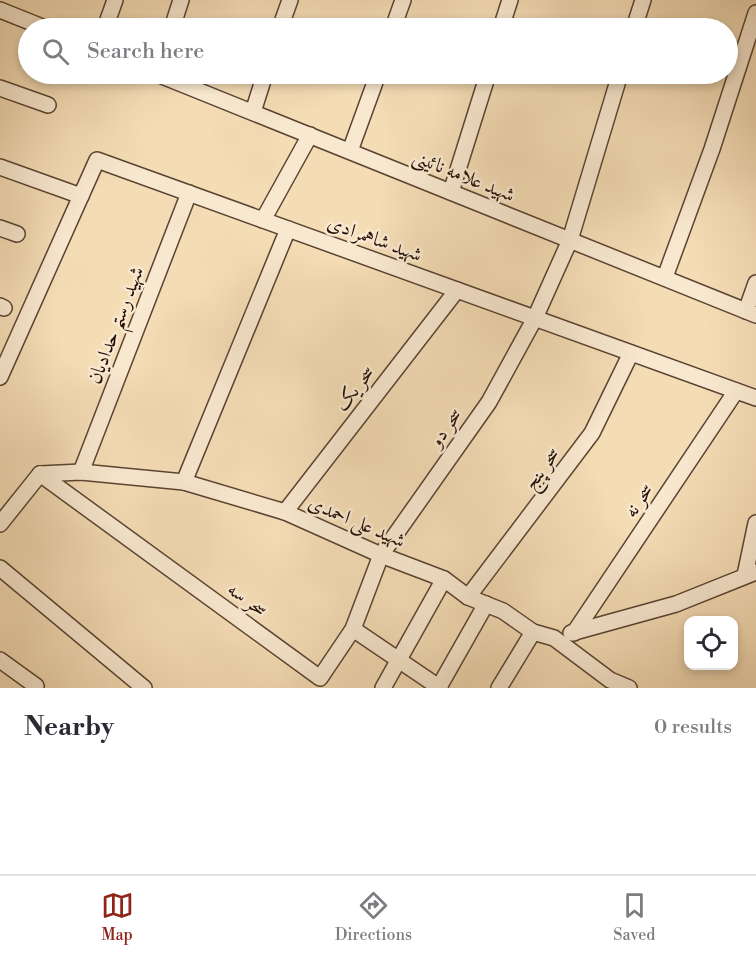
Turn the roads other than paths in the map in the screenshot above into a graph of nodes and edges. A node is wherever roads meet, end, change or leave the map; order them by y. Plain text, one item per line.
1 (115, 0) edge
2 (181, 0) edge
3 (290, 0) edge
4 (403, 0) edge
5 (510, 0) edge
6 (643, 0) edge
7 (0, 10) edge
8 (756, 13) edge
9 (20, 18) edge
10 (109, 18) edge
11 (175, 18) edge
12 (284, 18) edge
13 (397, 18) edge
14 (504, 18) edge
15 (637, 18) edge
16 (738, 69) edge
17 (182, 84) edge
18 (262, 84) edge
19 (374, 84) edge
20 (485, 84) edge
21 (618, 84) edge
22 (733, 84) edge
23 (0, 88) edge
24 (48, 105) dead end
25 (253, 112) junction
26 (310, 135) junction
27 (350, 151) junction
28 (0, 166) edge
29 (451, 192) junction
30 (189, 193) junction
31 (81, 196) junction
32 (263, 220) junction
33 (0, 228) edge
34 (288, 229) junction
35 (17, 234) dead end
36 (570, 240) junction
37 (665, 277) junction
38 (756, 282) edge
39 (457, 290) junction
40 (751, 313) edge
41 (535, 318) junction
42 (631, 353) junction
43 (0, 377) edge
44 (736, 391) junction
45 (756, 398) edge
46 (81, 472) junction
47 (40, 474) junction
48 (184, 482) junction
49 (5, 506) edge
50 (285, 512) junction
51 (756, 523) edge
52 (0, 524) edge
53 (381, 555) junction
54 (0, 569) edge
55 (750, 573) edge
56 (444, 579) junction
57 (468, 597) junction
58 (486, 604) junction
59 (353, 630) junction
60 (533, 632) junction
61 (574, 633) junction
62 (554, 638) junction
63 (399, 659) junction
64 (0, 660) edge
65 (36, 686) dead end
66 (144, 688) edge
67 (383, 688) edge
68 (440, 688) edge
69 (499, 688) edge
70 (627, 688) edge

1 - 10 street
2 - 11 street
3 - 12 street
4 - 13 street
5 - 14 street
6 - 15 street
7 - 9 street
8 - 16 street
17 - 25 street, شهید علامه‌ نائینی
18 - 25 street
19 - 27 street
20 - 29 street
21 - 36 street, سحر دو
22 - 37 street
23 - 24 street
25 - 26 street, شهید علامه‌ نائینی
26 - 27 street, شهید علامه‌ نائینی
26 - 32 street
27 - 29 street, شهید علامه‌ نائینی
28 - 31 street
29 - 36 street, شهید علامه‌ نائینی
30 - 31 street, شهید شاهمرادی
30 - 32 street, شهید شاهمرادی
30 - 46 street, شهید رستم حدادیان
31 - 43 street
32 - 34 street, شهید شاهمرادی
33 - 35 street
34 - 39 street, شهید شاهمرادی
34 - 48 street
36 - 37 street, شهید علامه‌ نائینی
36 - 41 street, سحر دو
37 - 40 street, شهید علامه‌ نائینی
38 - 40 street
39 - 41 street, شهید شاهمرادی
39 - 50 street, سحر یک
41 - 42 street, شهید شاهمرادی
41 - 53 street, سحر دو
42 - 44 street, شهید شاهمرادی
42 - 57 street, سحر پنج
44 - 45 street, شهید شاهمرادی
44 - 61 street, سحر نه
46 - 47 street, شهید علی احمدی
46 - 48 street, شهید علی احمدی
47 - 49 street
47 - 59 street, سحر سه
48 - 50 street, شهید علی احمدی
49 - 52 street
50 - 53 street, شهید علی احمدی
51 - 55 street
53 - 56 street, شهید علی احمدی
53 - 59 street, سحر سه
54 - 66 street
55 - 61 street
56 - 57 street, شهید علی احمدی
56 - 63 street
57 - 58 street, شهید علی احمدی
58 - 60 street, شهید علی احمدی
58 - 68 street
59 - 63 street
60 - 62 street, شهید علی احمدی
60 - 69 street
61 - 62 street
62 - 70 street, شهید علی احمدی
63 - 67 street
63 - 68 street
64 - 65 street

